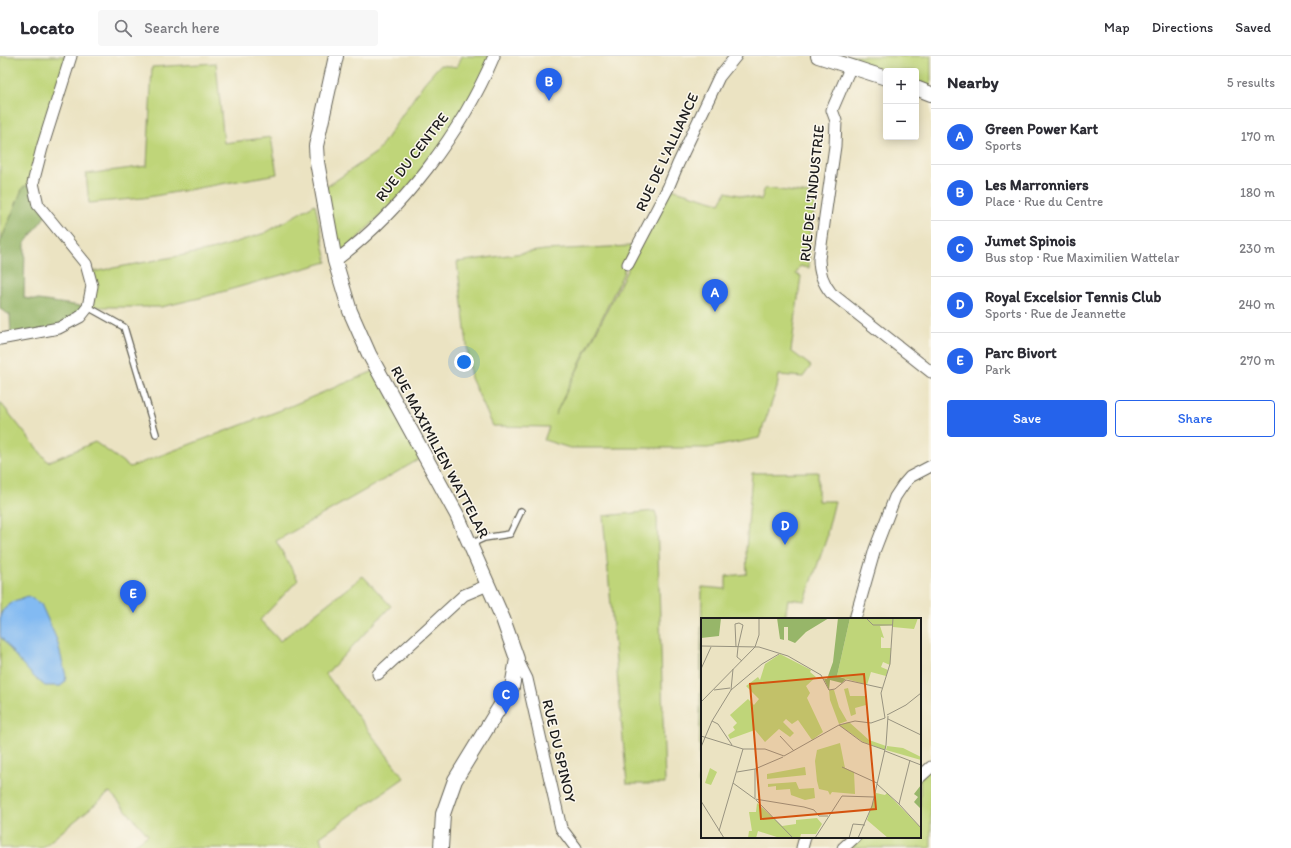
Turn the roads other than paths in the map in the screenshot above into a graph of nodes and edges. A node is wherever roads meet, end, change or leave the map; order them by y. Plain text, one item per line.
1 (71, 56) edge
2 (336, 56) edge
3 (494, 56) edge
4 (736, 56) edge
5 (818, 56) edge
6 (851, 66) junction
7 (883, 77) edge
8 (919, 89) edge
9 (931, 94) edge
10 (335, 261) junction
11 (628, 264) dead end
12 (88, 307) junction
13 (0, 340) edge
14 (931, 372) edge
15 (156, 434) dead end
16 (931, 466) edge
17 (521, 511) dead end
18 (470, 544) junction
19 (488, 585) junction
20 (855, 618) edge
21 (517, 659) junction
22 (378, 674) dead end
23 (931, 767) edge
24 (921, 776) edge
25 (805, 838) edge
26 (854, 838) edge
27 (441, 848) edge
28 (576, 848) edge
29 (802, 848) edge
30 (843, 848) edge

1 - 12 street
2 - 10 street, RUE MAXIMILIEN WATTELAR
3 - 10 street, RUE DU CENTRE
4 - 11 street, RUE DE L'ALLIANCE
5 - 6 street
6 - 7 street
6 - 14 street, RUE DE L'INDUSTRIE
8 - 9 street
10 - 18 street, RUE MAXIMILIEN WATTELAR
12 - 13 street
12 - 15 lane
16 - 20 street
17 - 18 lane
18 - 19 street, RUE MAXIMILIEN WATTELAR
19 - 21 street, RUE MAXIMILIEN WATTELAR
19 - 22 street
21 - 27 street
21 - 28 street, RUE DU SPINOY
23 - 24 street
25 - 29 street
26 - 30 street

